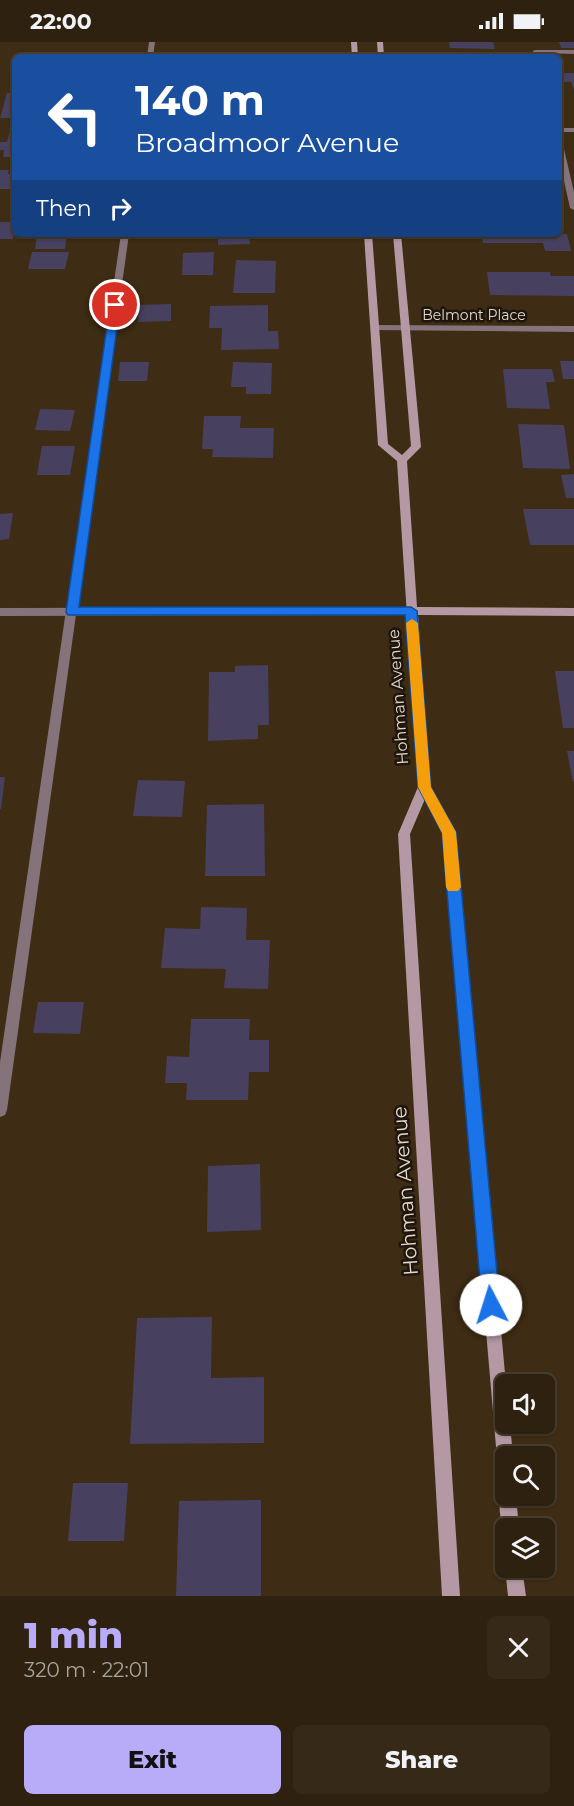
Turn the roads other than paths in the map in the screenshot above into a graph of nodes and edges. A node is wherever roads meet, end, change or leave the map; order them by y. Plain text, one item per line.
1 (533, 42) edge
2 (574, 52) edge
3 (536, 54) edge
4 (562, 157) edge
5 (574, 208) edge
6 (125, 237) edge
7 (368, 237) edge
8 (398, 237) edge
9 (374, 328) junction
10 (406, 328) junction
11 (574, 328) edge
12 (402, 460) junction
13 (411, 611) junction
14 (0, 612) edge
15 (72, 612) junction
16 (574, 612) edge
17 (424, 787) junction
18 (0, 1110) edge
19 (504, 1446) edge
20 (515, 1578) edge
21 (451, 1596) edge
22 (517, 1596) edge

1 - 3 street
2 - 3 street
4 - 5 street
6 - 15 street
7 - 9 main road
8 - 10 main road
9 - 10 street, Belmont Place
9 - 12 main road
10 - 11 street, Belmont Place
10 - 12 main road
12 - 13 main road, Hohman Avenue
13 - 15 street
13 - 16 main road
13 - 17 main road, Hohman Avenue
14 - 15 street
15 - 18 street
17 - 19 main road, Hohman Avenue
17 - 21 main road, Hohman Avenue
20 - 22 main road

